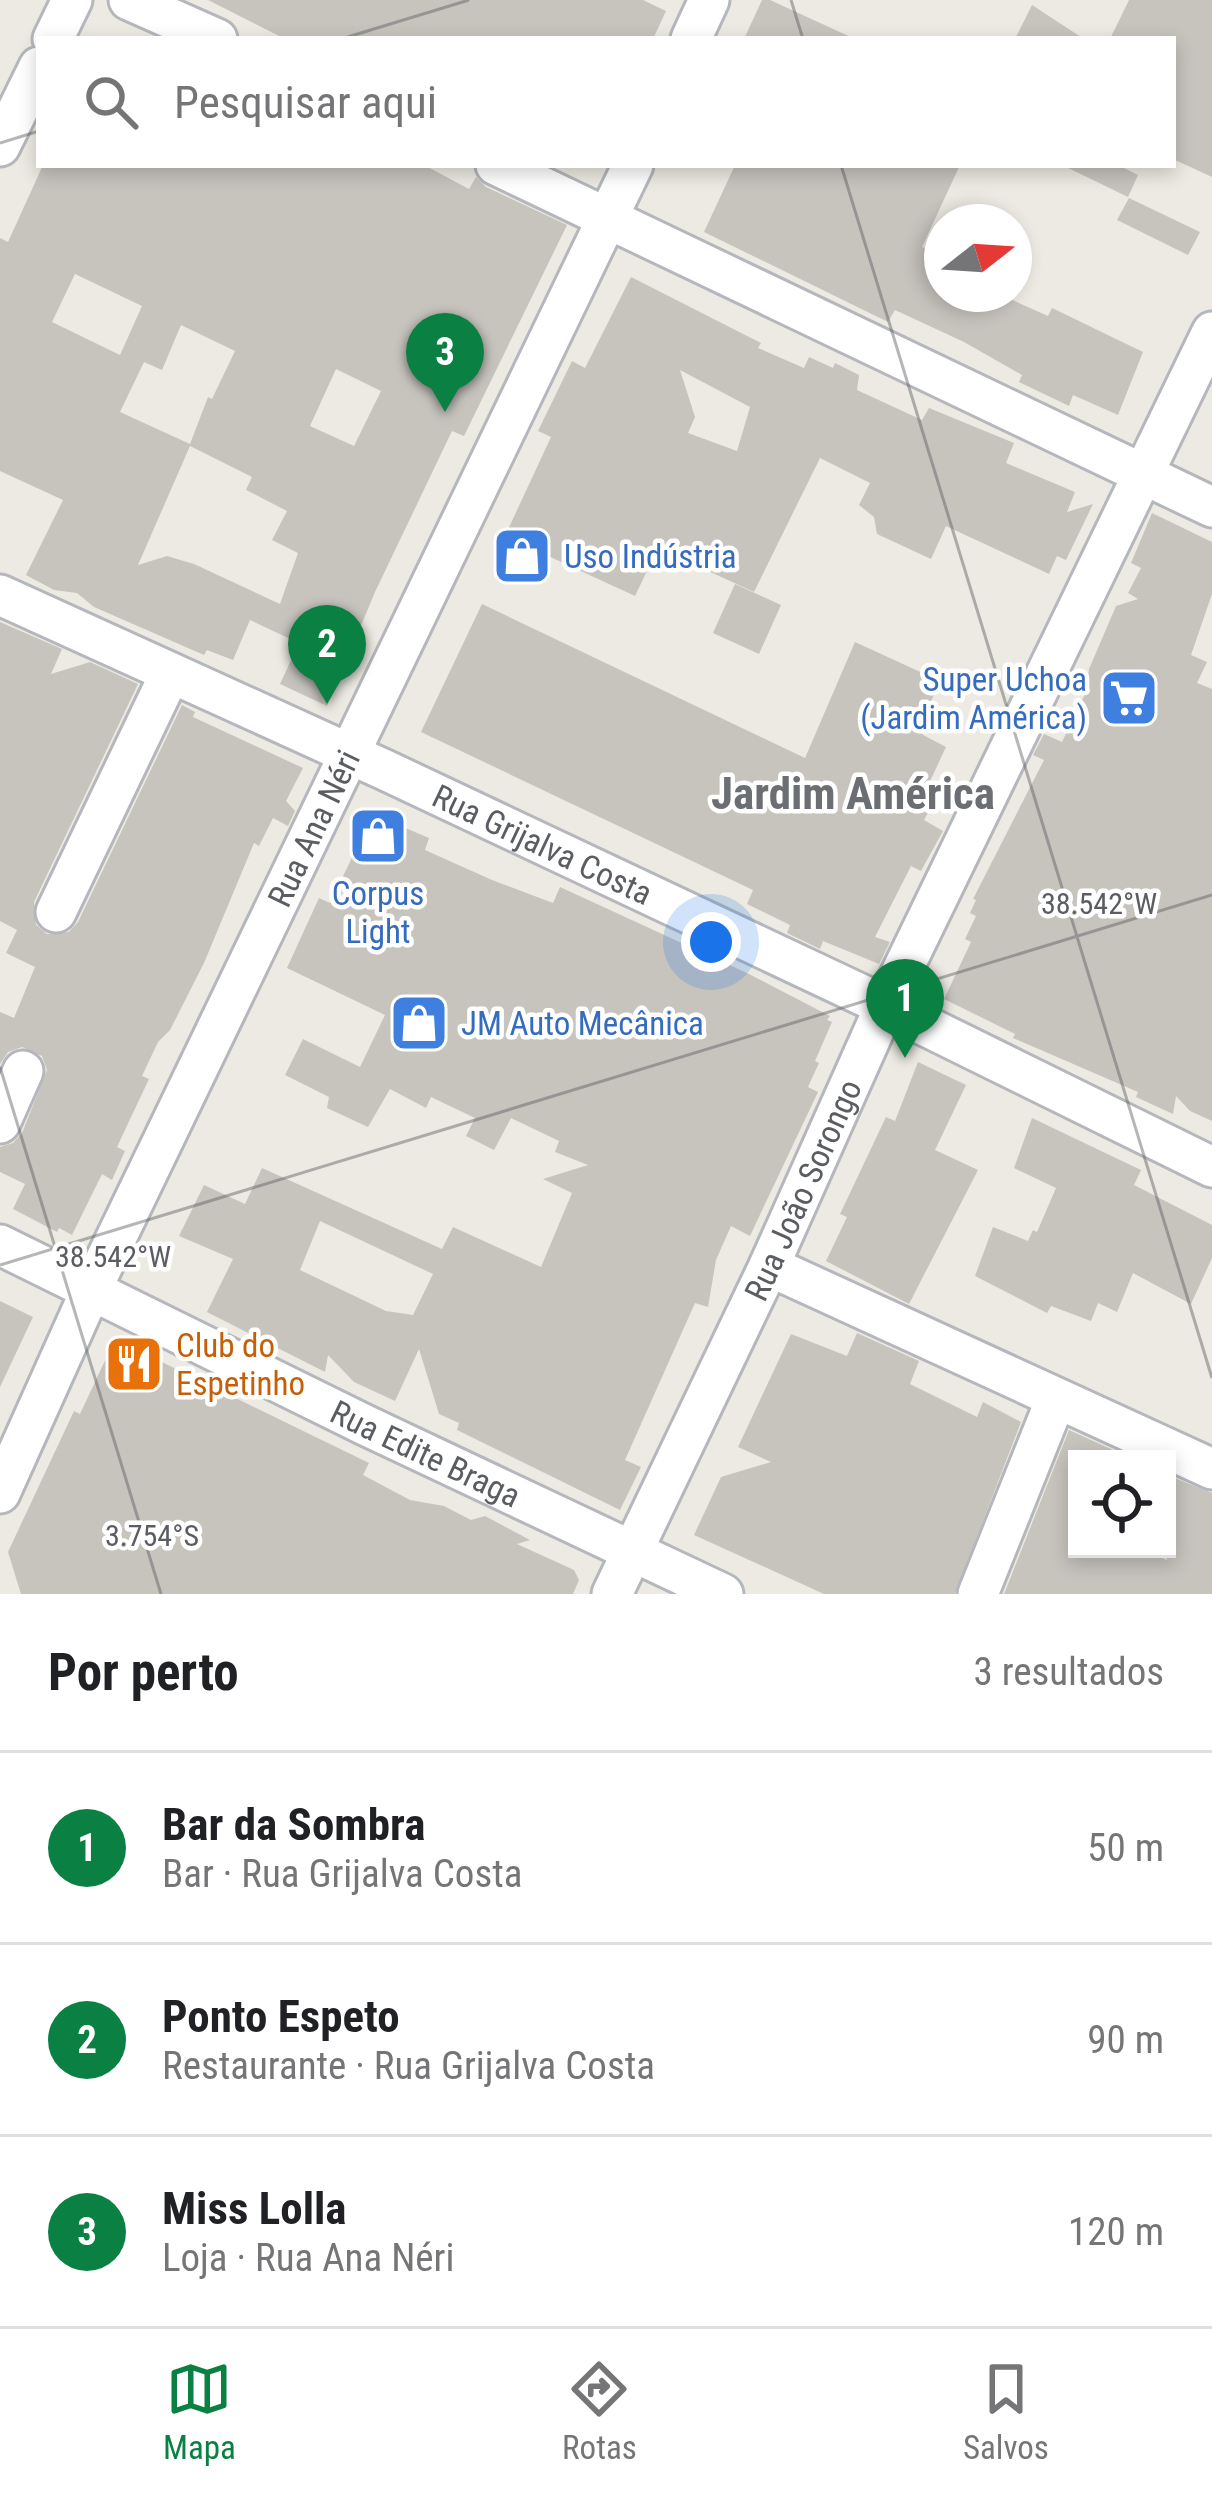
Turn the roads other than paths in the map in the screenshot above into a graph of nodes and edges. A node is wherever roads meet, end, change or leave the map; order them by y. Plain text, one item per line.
1 (72, 0) edge
2 (129, 0) edge
3 (709, 0) edge
4 (54, 36) edge
5 (210, 36) edge
6 (692, 36) edge
7 (36, 73) edge
8 (0, 146) edge
9 (502, 168) edge
10 (631, 168) edge
11 (608, 218) junction
12 (1212, 332) edge
13 (1145, 475) junction
14 (1212, 507) edge
15 (0, 595) edge
16 (170, 674) junction
17 (350, 753) junction
18 (56, 912) dead end
19 (885, 1006) junction
20 (23, 1070) dead end
21 (0, 1123) edge
22 (1212, 1167) edge
23 (0, 1245) edge
24 (769, 1266) junction
25 (92, 1288) junction
26 (1056, 1399) junction
27 (1212, 1469) edge
28 (0, 1493) edge
29 (632, 1551) junction
30 (612, 1594) edge
31 (723, 1594) edge
32 (978, 1594) edge

1 - 4 street
2 - 5 street
3 - 6 street
7 - 8 street
9 - 11 street
10 - 11 street, Rua Ana Néri
11 - 13 street
11 - 17 street, Rua Ana Néri
12 - 13 street, Rua João Sorongo
13 - 14 street
13 - 19 street, Rua João Sorongo
15 - 16 street, Rua Grijalva Costa
16 - 17 street, Rua Grijalva Costa
16 - 18 street
17 - 19 street, Rua Grijalva Costa
17 - 25 street, Rua Ana Néri
19 - 22 street, Rua Grijalva Costa
19 - 24 street, Rua João Sorongo
20 - 21 street
23 - 25 street, Rua Edite Braga
24 - 26 street
24 - 29 street, Rua João Sorongo
25 - 28 street, Rua Ana Néri
25 - 29 street, Rua Edite Braga
26 - 27 street
26 - 32 street
29 - 30 street, Rua João Sorongo
29 - 31 street, Rua Edite Braga

